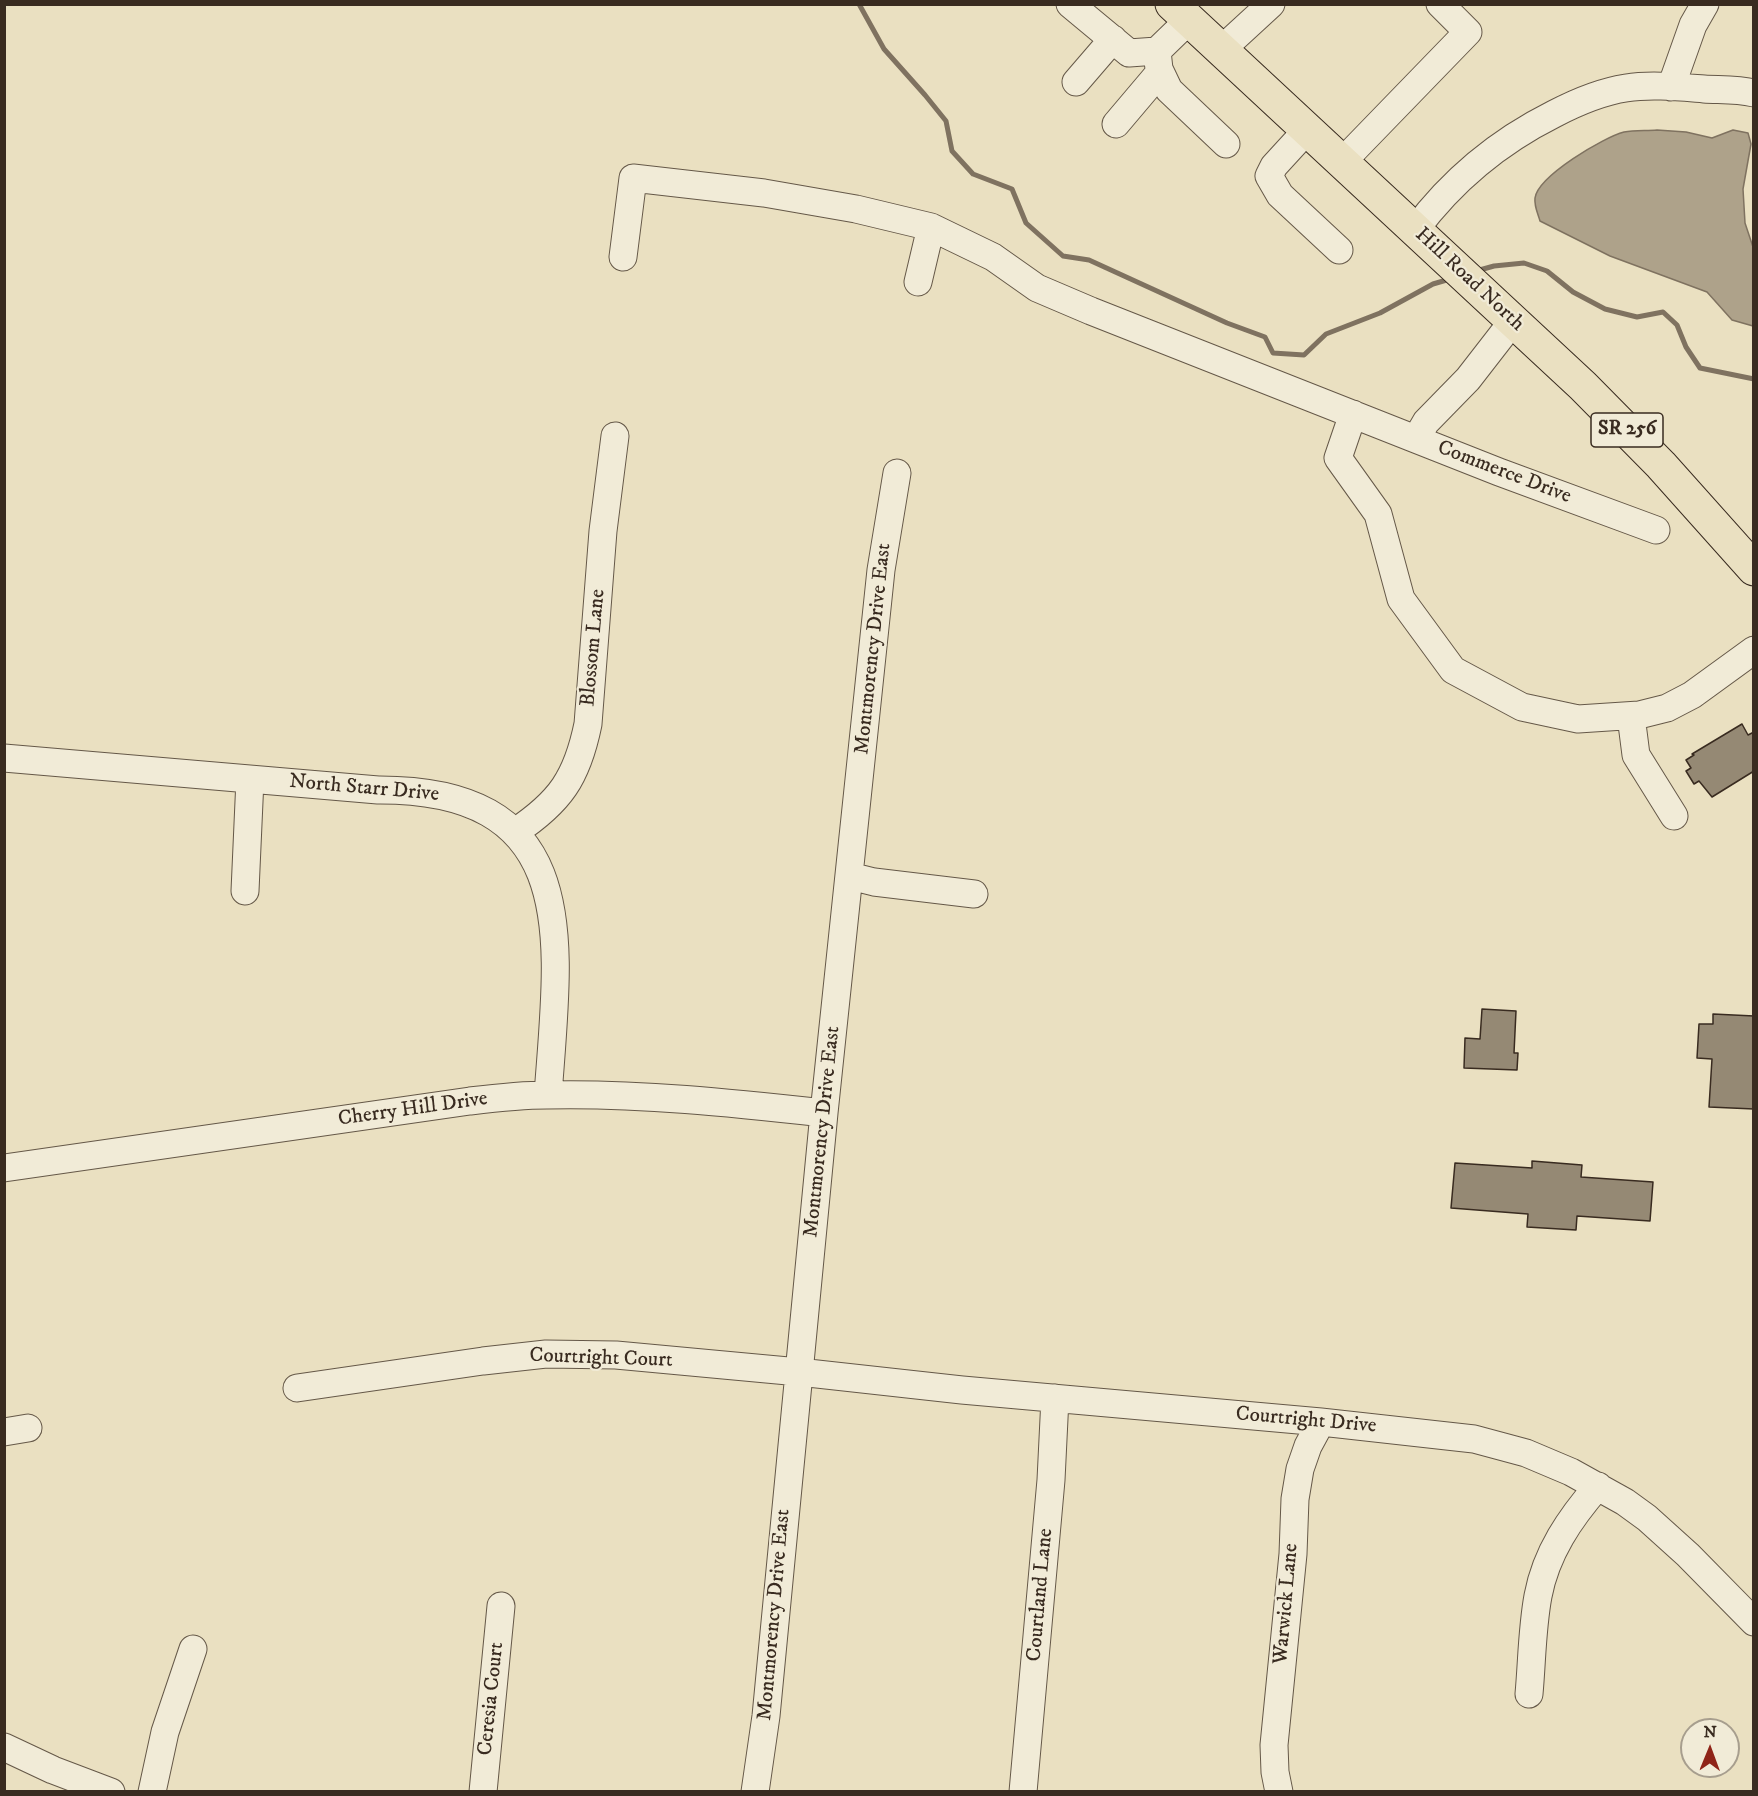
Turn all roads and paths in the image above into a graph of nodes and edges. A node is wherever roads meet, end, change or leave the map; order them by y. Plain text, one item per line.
1 (1070, 4) edge
2 (1271, 4) edge
3 (1440, 4) edge
4 (1705, 4) edge
5 (1180, 12) edge
6 (1113, 39) junction
7 (1221, 50) junction
8 (1159, 62) junction
9 (1076, 82) dead end
10 (1671, 87) junction
11 (1754, 93) edge
12 (1116, 124) dead end
13 (1307, 130) junction
14 (1226, 144) dead end
15 (1342, 162) junction
16 (931, 227) junction
17 (1415, 230) junction
18 (1339, 250) dead end
19 (623, 257) dead end
20 (918, 282) dead end
21 (1501, 311) junction
22 (1353, 414) junction
23 (615, 436) dead end
24 (1416, 439) junction
25 (897, 473) dead end
26 (1656, 531) dead end
27 (1754, 569) edge
28 (1754, 650) edge
29 (1631, 716) junction
30 (4, 758) edge
31 (250, 779) junction
32 (1674, 816) dead end
33 (514, 832) junction
34 (850, 876) junction
35 (244, 891) dead end
36 (974, 894) dead end
37 (548, 1095) junction
38 (824, 1113) junction
39 (4, 1168) edge
40 (799, 1372) junction
41 (297, 1388) dead end
42 (1055, 1398) junction
43 (1321, 1422) junction
44 (1598, 1486) junction
45 (501, 1606) dead end
46 (1754, 1622) edge
47 (193, 1649) dead end
48 (1529, 1694) dead end
49 (4, 1747) edge
50 (111, 1791) edge
51 (152, 1791) edge
52 (483, 1791) edge
53 (755, 1791) edge
54 (1023, 1791) edge
55 (1279, 1791) edge

1 - 6 street
2 - 7 street
3 - 15 street
4 - 10 street
5 - 7 main road, Hill Road North / SR 256
5 - 8 street
6 - 8 street
6 - 9 street
7 - 13 main road, Hill Road North / SR 256
8 - 12 street
8 - 14 street
10 - 11 street
10 - 17 street
13 - 15 main road, Hill Road North / SR 256
13 - 18 street
15 - 17 main road, Hill Road North / SR 256
16 - 19 street, Commerce Drive
16 - 20 street
16 - 22 street, Commerce Drive
17 - 21 main road, Hill Road North / SR 256
21 - 24 street
21 - 27 main road, Hill Road North / SR 256
22 - 24 street, Commerce Drive
22 - 29 street
23 - 33 street, Blossom Lane
24 - 26 street, Commerce Drive
25 - 34 street, Montmorency Drive East
28 - 29 street
29 - 32 street
30 - 31 street, North Starr Drive
31 - 33 street, North Starr Drive
31 - 35 street
33 - 37 street, North Starr Drive
34 - 36 street
34 - 38 street, Montmorency Drive East
37 - 38 street, Cherry Hill Drive
37 - 39 street, Cherry Hill Drive
38 - 40 street, Montmorency Drive East
40 - 41 street, Courtright Court
40 - 42 street, Courtright Drive
40 - 53 street, Montmorency Drive East
42 - 43 street, Courtright Drive
42 - 54 street, Courtland Lane
43 - 44 street, Courtright Drive
43 - 55 street, Warwick Lane
44 - 46 street, Courtright Drive
44 - 48 street
45 - 52 street, Ceresia Court
47 - 51 street
49 - 50 street

